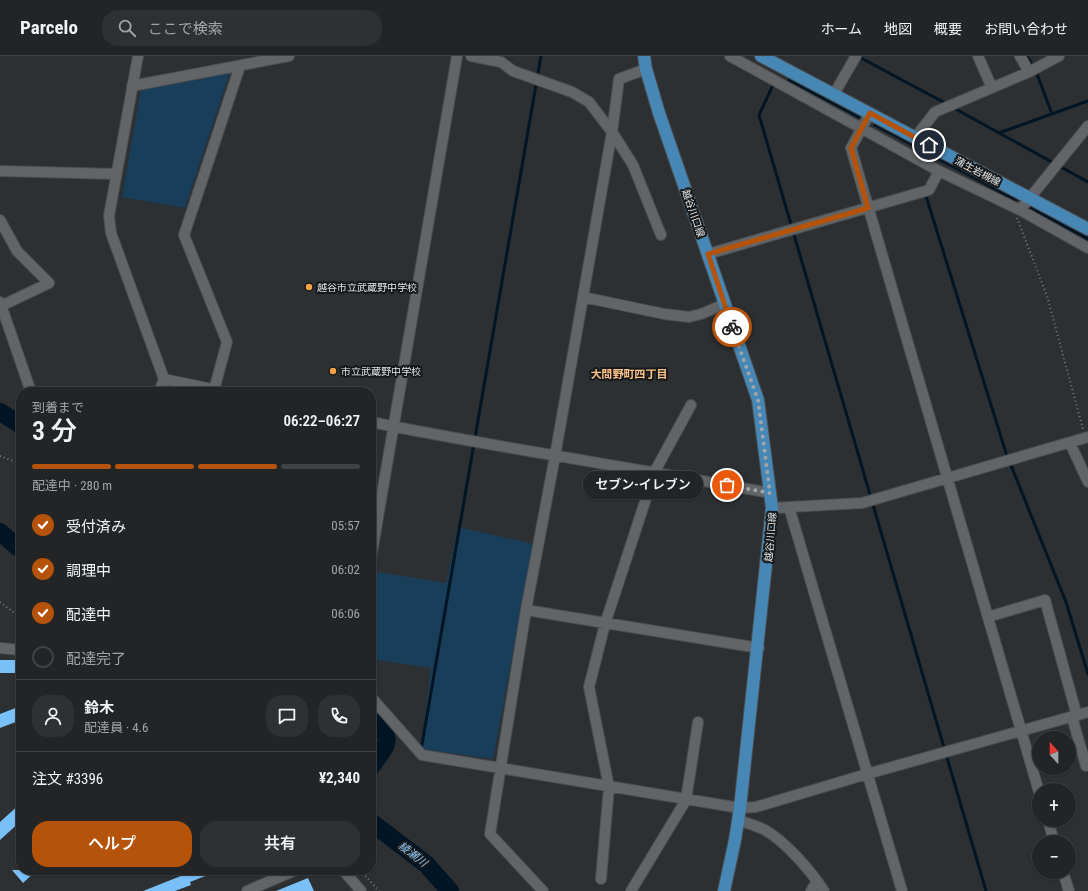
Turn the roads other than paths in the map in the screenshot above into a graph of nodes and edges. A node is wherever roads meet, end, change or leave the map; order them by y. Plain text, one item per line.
1 (138, 56) edge
2 (289, 56) edge
3 (457, 56) edge
4 (471, 56) edge
5 (644, 56) edge
6 (730, 56) edge
7 (761, 56) edge
8 (856, 56) edge
9 (978, 56) edge
10 (1020, 56) edge
11 (1059, 56) edge
12 (240, 66) junction
13 (646, 69) junction
14 (1029, 72) junction
15 (132, 86) junction
16 (992, 88) junction
17 (834, 94) junction
18 (870, 113) junction
19 (1088, 126) edge
20 (862, 128) junction
21 (612, 132) junction
22 (915, 138) junction
23 (939, 171) junction
24 (0, 172) edge
25 (116, 174) junction
26 (1028, 198) junction
27 (868, 208) junction
28 (1020, 210) junction
29 (0, 220) edge
30 (1088, 229) edge
31 (661, 236) dead end
32 (1088, 248) edge
33 (708, 254) junction
34 (583, 297) junction
35 (1, 304) edge
36 (724, 304) junction
37 (164, 379) junction
38 (29, 387) edge
39 (161, 387) edge
40 (200, 387) edge
41 (215, 387) edge
42 (691, 405) dead end
43 (376, 423) edge
44 (394, 426) junction
45 (1087, 438) edge
46 (1070, 443) junction
47 (555, 456) junction
48 (655, 471) junction
49 (946, 478) junction
50 (1088, 482) edge
51 (770, 493) junction
52 (788, 507) junction
53 (772, 508) junction
54 (376, 529) edge
55 (526, 610) junction
56 (988, 618) junction
57 (605, 624) junction
58 (0, 648) edge
59 (759, 648) junction
60 (16, 650) edge
61 (376, 703) edge
62 (1088, 712) edge
63 (1075, 716) junction
64 (698, 722) dead end
65 (1021, 731) junction
66 (1086, 766) dead end
67 (500, 768) junction
68 (867, 774) junction
69 (1036, 783) edge
70 (609, 787) junction
71 (686, 800) junction
72 (739, 814) junction
73 (284, 875) edge
74 (347, 875) edge
75 (1065, 879) edge
76 (601, 880) dead end
77 (817, 880) junction
78 (247, 891) edge
79 (361, 891) edge
80 (543, 891) edge
81 (631, 891) edge
82 (724, 891) edge
83 (811, 891) edge
84 (824, 891) edge
85 (902, 891) edge
86 (1069, 891) edge

1 - 15 street
2 - 12 street
3 - 44 street
4 - 21 street
5 - 13 main road, 越谷川口線
6 - 20 street
7 - 17 main road, 蒲生岩槻線
8 - 17 street
9 - 16 street
10 - 14 street
11 - 14 street
12 - 15 street
12 - 41 street
13 - 21 street
13 - 33 main road, 越谷川口線
14 - 16 street
15 - 25 street
16 - 22 street
17 - 18 main road, 蒲生岩槻線
18 - 20 street
18 - 22 main road, 蒲生岩槻線
19 - 26 street
20 - 23 street
20 - 27 street
21 - 31 street
21 - 34 street
22 - 26 main road, 蒲生岩槻線
23 - 27 street
23 - 28 street
24 - 25 street
25 - 37 street
26 - 28 street
26 - 30 main road, 蒲生岩槻線
27 - 33 street
27 - 49 street
28 - 32 street
29 - 35 street
33 - 36 main road, 越谷川口線
34 - 36 street
34 - 47 street
35 - 38 street
36 - 51 main road, 越谷川口線
37 - 39 street
37 - 40 street
42 - 48 street
43 - 44 street
44 - 47 street
44 - 54 street
45 - 46 street
46 - 49 street
46 - 50 street
47 - 48 street
47 - 55 street
48 - 51 street
48 - 57 street
49 - 52 street
49 - 56 street
51 - 53 main road, 越谷川口線
52 - 53 street
52 - 68 street
53 - 59 main road, 越谷川口線
55 - 57 street
55 - 67 street
56 - 63 street
56 - 65 street
57 - 59 street
57 - 70 street
58 - 60 street
59 - 72 main road, 越谷川口線
61 - 67 street
62 - 63 street
63 - 65 street
63 - 66 street
64 - 71 street
65 - 68 street
65 - 69 street
67 - 70 street
67 - 80 street
68 - 72 street
68 - 85 street
70 - 71 street
70 - 76 street
71 - 72 street
71 - 81 street
72 - 77 street
72 - 82 main road, 越谷川口線
73 - 78 street
74 - 79 street
75 - 86 street
77 - 83 street
77 - 84 street

